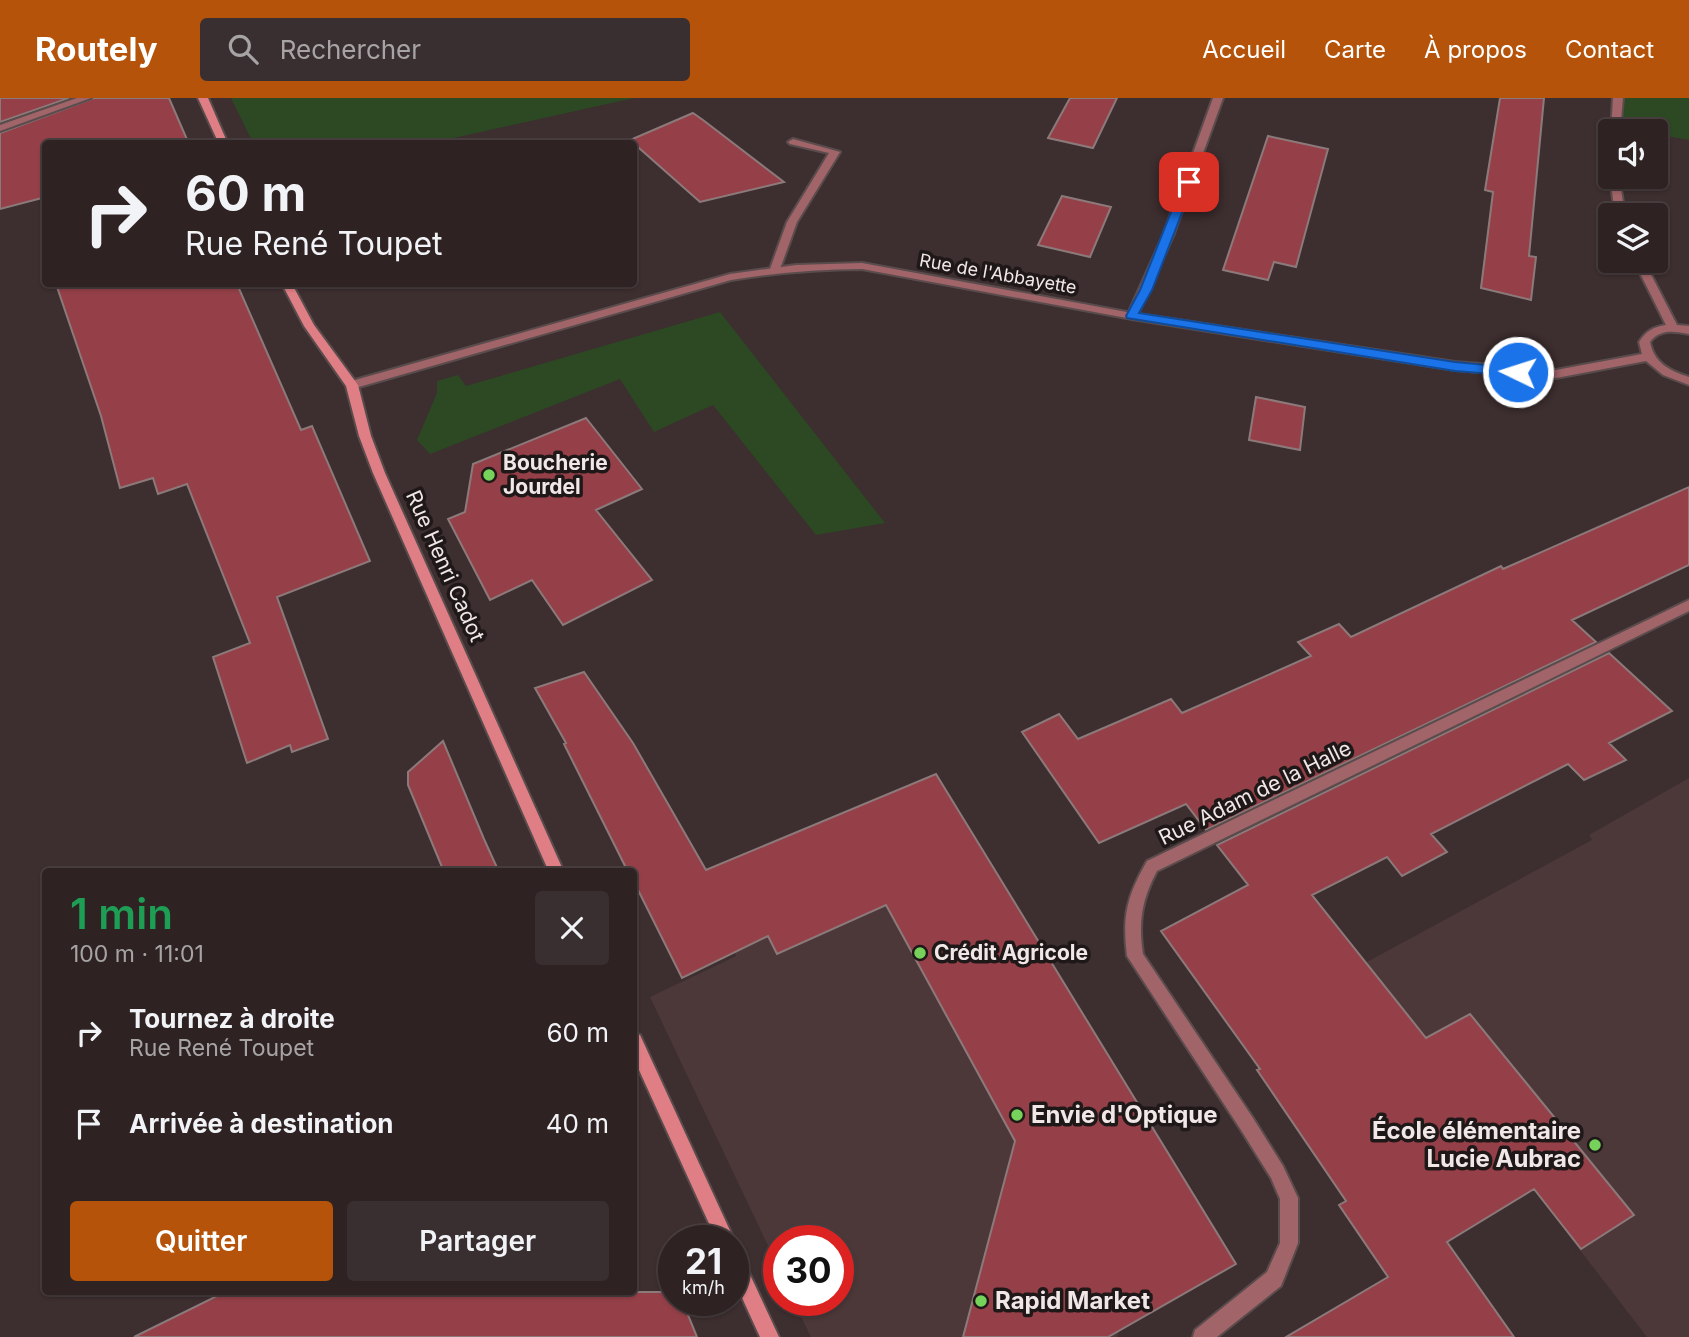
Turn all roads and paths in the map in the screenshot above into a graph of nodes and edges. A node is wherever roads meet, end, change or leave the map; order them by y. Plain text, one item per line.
1 (86, 98) edge
2 (203, 98) edge
3 (1218, 98) edge
4 (1618, 98) edge
5 (1617, 119) edge
6 (0, 128) edge
7 (222, 140) edge
8 (793, 142) dead end
9 (775, 268) junction
10 (1645, 273) edge
11 (289, 287) edge
12 (1132, 316) junction
13 (1673, 328) junction
14 (1689, 330) edge
15 (1648, 357) junction
16 (1689, 381) edge
17 (352, 384) junction
18 (1689, 605) edge
19 (555, 868) edge
20 (637, 1048) edge
21 (719, 1225) edge
22 (749, 1291) edge
23 (771, 1337) edge
24 (1202, 1337) edge

1 - 6 street
2 - 7 main road
3 - 12 street
4 - 5 street
8 - 9 street
9 - 12 street, Rue de l'Abbayette
9 - 17 street, Rue de l'Abbayette
10 - 13 street
11 - 17 main road, Rue Henri Cadot
12 - 15 street, Rue de l'Abbayette
13 - 14 street
13 - 15 street
15 - 16 street
17 - 19 main road, Rue Henri Cadot
18 - 24 street, Rue Adam de la Halle
20 - 21 main road
22 - 23 main road

